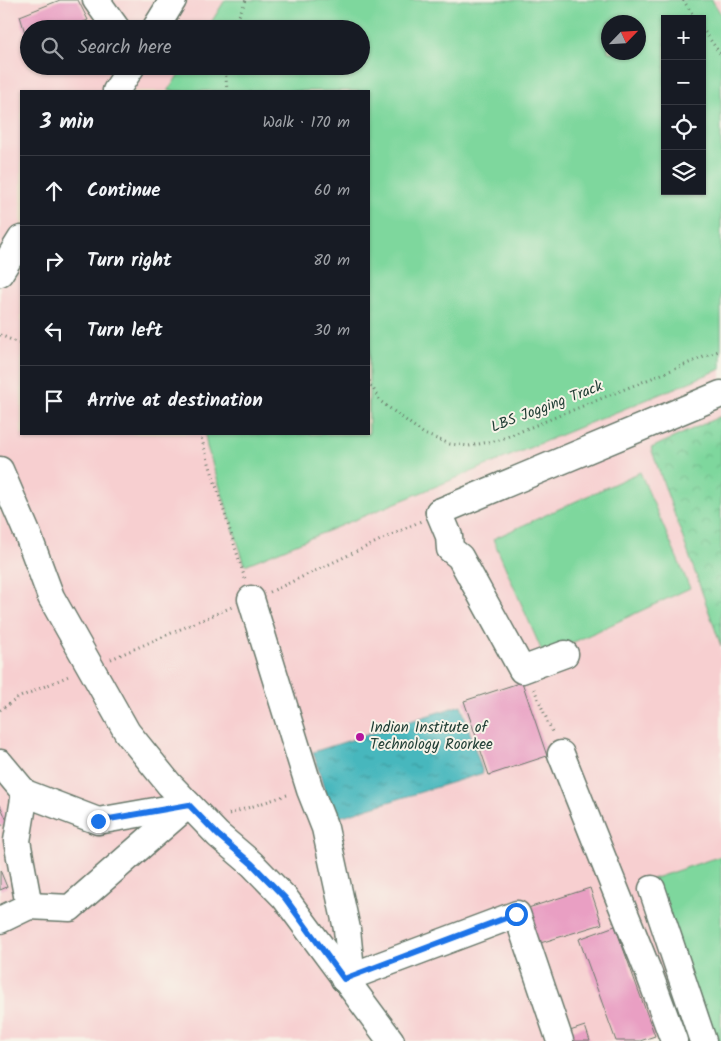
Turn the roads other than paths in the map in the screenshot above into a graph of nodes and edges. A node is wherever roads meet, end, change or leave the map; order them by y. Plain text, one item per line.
1 (96, 0) edge
2 (172, 0) edge
3 (110, 20) edge
4 (160, 20) edge
5 (126, 75) edge
6 (117, 90) edge
7 (721, 394) edge
8 (0, 470) edge
9 (251, 599) road end
10 (565, 654) dead end
11 (561, 754) road end
12 (0, 763) edge
13 (25, 793) junction
14 (196, 813) junction
15 (652, 889) dead end
16 (29, 906) junction
17 (0, 920) edge
18 (678, 966) junction
19 (339, 972) junction
20 (650, 976) junction
21 (391, 1041) edge
22 (560, 1041) edge
23 (674, 1041) edge
24 (703, 1041) edge

1 - 3 street
2 - 4 street
5 - 6 street
7 - 10 street
8 - 14 street
9 - 19 street
11 - 20 street
12 - 13 street
13 - 14 street
13 - 16 street
14 - 16 street
14 - 19 street
15 - 18 street
16 - 17 street
18 - 20 street
18 - 24 street
19 - 21 street
19 - 22 street
20 - 23 street

